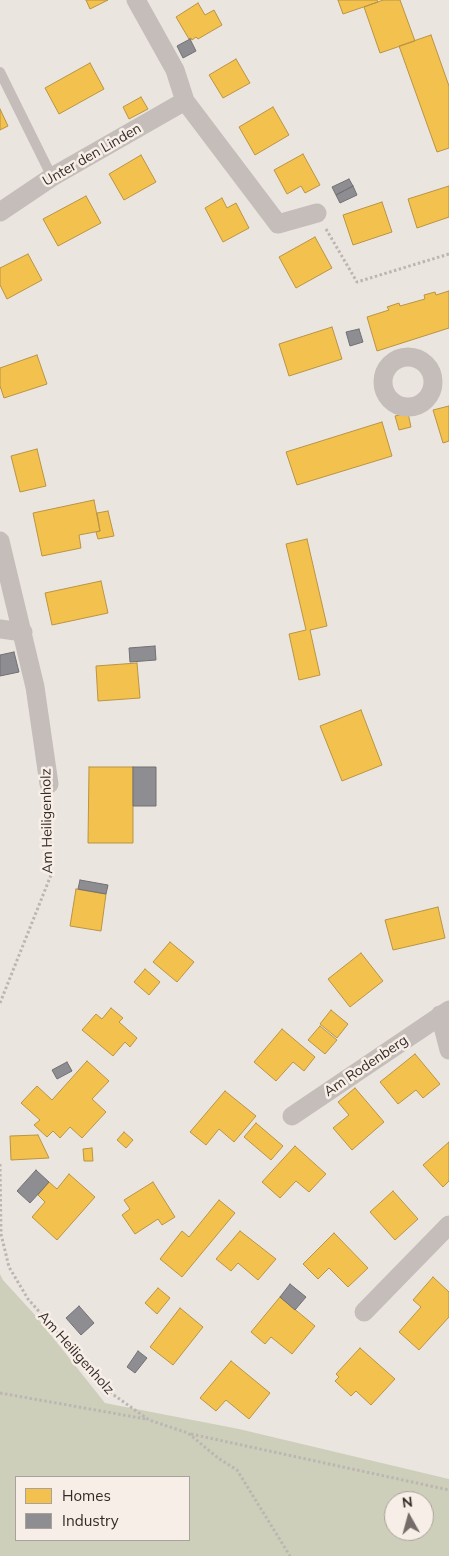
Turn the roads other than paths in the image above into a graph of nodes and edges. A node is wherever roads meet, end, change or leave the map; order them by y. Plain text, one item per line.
1 (136, 0) edge
2 (0, 72) edge
3 (186, 101) junction
4 (52, 178) junction
5 (0, 212) edge
6 (317, 213) road end
7 (0, 541) edge
8 (0, 629) edge
9 (23, 632) junction
10 (49, 784) road end
11 (444, 1013) edge
12 (449, 1050) edge
13 (292, 1116) dead end
14 (449, 1225) edge
15 (364, 1312) dead end

1 - 3 street
2 - 4 lane
3 - 4 street, Unter den Linden
3 - 6 street
4 - 5 street, Unter den Linden
7 - 9 street, Am Heiligenholz
8 - 9 street
9 - 10 street, Am Heiligenholz
11 - 12 street, Am Rodenberg
11 - 13 street, Am Rodenberg
14 - 15 street

